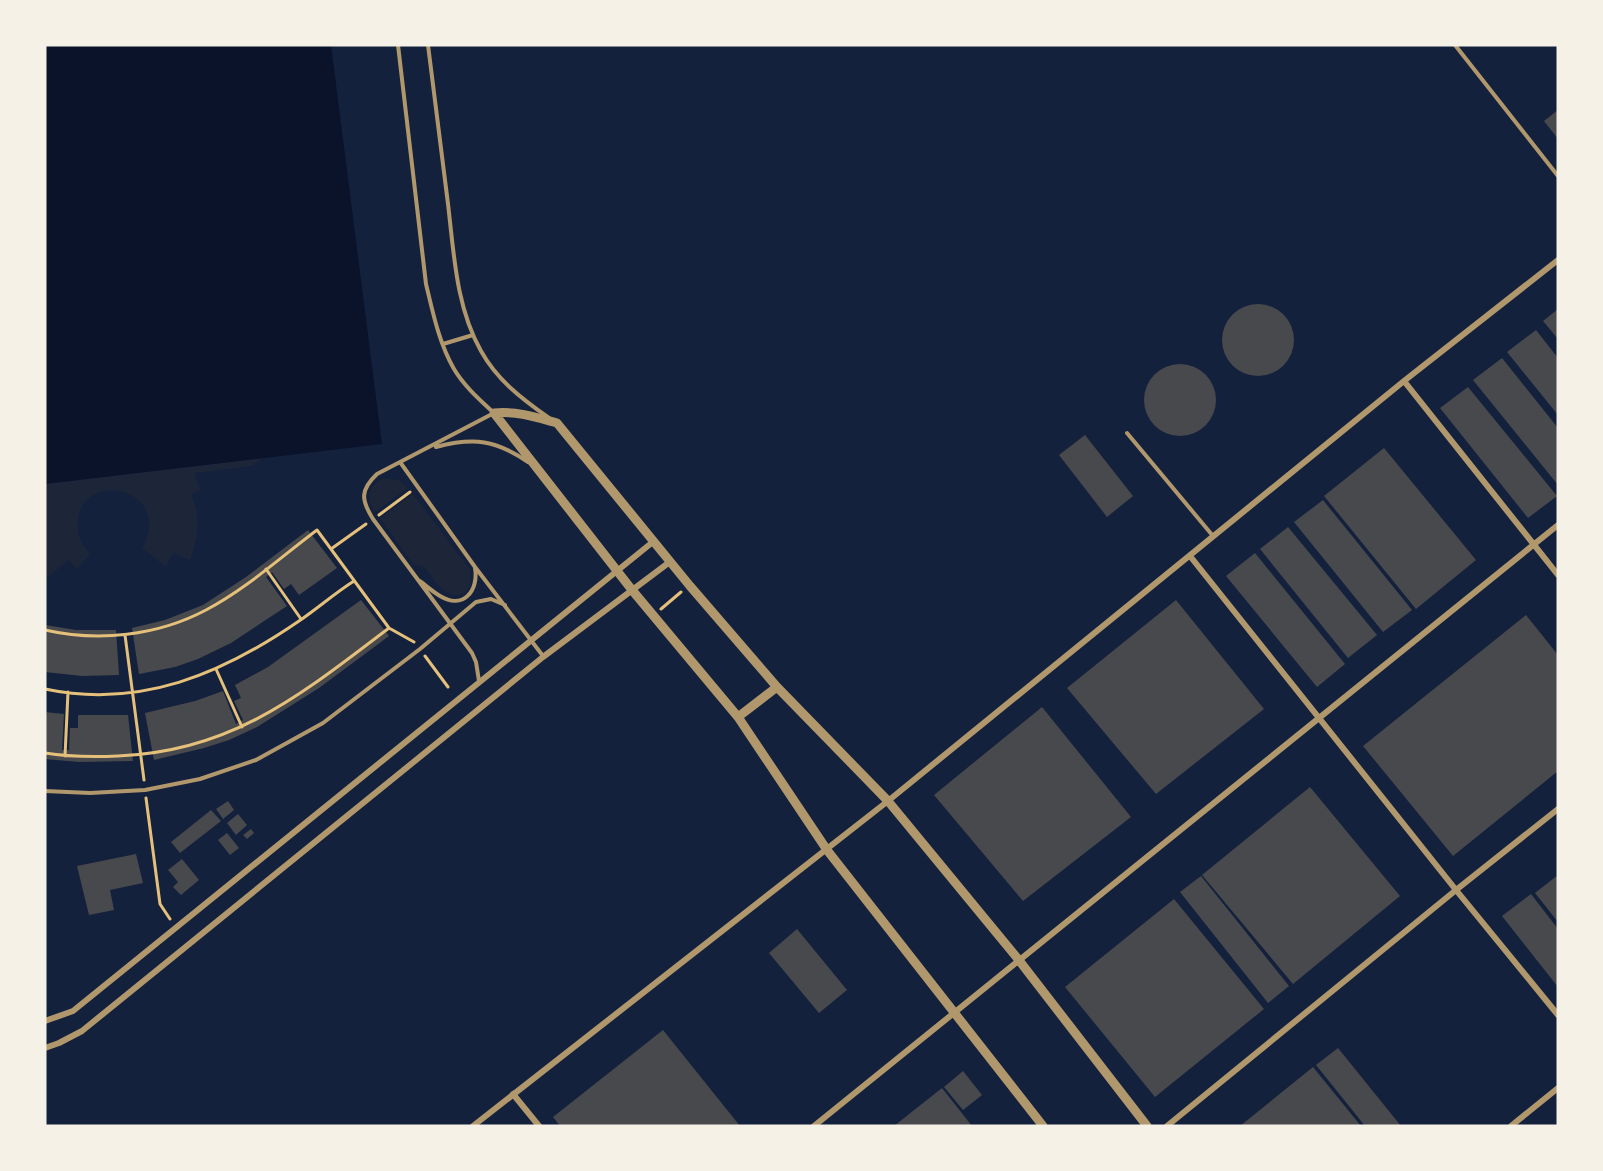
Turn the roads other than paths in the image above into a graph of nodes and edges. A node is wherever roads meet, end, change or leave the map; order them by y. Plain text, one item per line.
1 (399, 45) edge
2 (428, 45) edge
3 (1455, 45) edge
4 (1558, 176) edge
5 (1558, 260) edge
6 (473, 335) junction
7 (443, 344) junction
8 (1404, 381) junction
9 (494, 414) junction
10 (557, 423) junction
11 (1127, 433) dead end
12 (427, 450) junction
13 (400, 462) junction
14 (536, 468) junction
15 (1558, 525) edge
16 (1214, 537) junction
17 (654, 541) junction
18 (1534, 544) junction
19 (1190, 556) junction
20 (670, 561) junction
21 (475, 567) junction
22 (617, 570) junction
23 (1558, 575) edge
24 (415, 576) junction
25 (633, 590) junction
26 (505, 604) junction
27 (450, 623) junction
28 (533, 640) junction
29 (543, 657) junction
30 (480, 683) junction
31 (777, 687) junction
32 (738, 717) junction
33 (1319, 718) junction
34 (45, 791) edge
35 (888, 801) junction
36 (1558, 809) edge
37 (827, 850) junction
38 (1456, 890) junction
39 (1018, 959) junction
40 (954, 1012) junction
41 (1558, 1015) edge
42 (45, 1021) edge
43 (45, 1048) edge
44 (1558, 1088) edge
45 (513, 1094) junction
46 (473, 1126) edge
47 (539, 1126) edge
48 (814, 1126) edge
49 (1043, 1126) edge
50 (1147, 1126) edge
51 (1167, 1126) edge
52 (1511, 1126) edge

1 - 7 lane
2 - 6 lane
3 - 4 lane
5 - 8 street
6 - 7 lane
6 - 10 lane
7 - 9 lane
8 - 16 street
8 - 18 street
9 - 10 street
9 - 12 lane
9 - 14 street
10 - 17 street
11 - 16 lane
12 - 13 lane
12 - 14 lane
13 - 21 lane
13 - 24 lane
14 - 22 street
15 - 18 street
16 - 19 street
17 - 20 street
17 - 22 street
18 - 23 street
18 - 33 street
19 - 33 street
19 - 35 street
20 - 25 street
20 - 31 street
21 - 24 lane
21 - 26 lane
22 - 25 street
22 - 28 street
24 - 27 lane
25 - 29 street
25 - 32 street
26 - 27 lane
26 - 28 lane
27 - 30 lane
27 - 34 lane
28 - 29 lane
28 - 30 street
29 - 43 street
30 - 42 street
31 - 32 street
31 - 35 street
32 - 37 street
33 - 38 street
33 - 39 street
35 - 37 street
35 - 39 street
36 - 38 street
37 - 40 street
37 - 45 street
38 - 41 street
38 - 51 street
39 - 40 street
39 - 50 street
40 - 48 street
40 - 49 street
44 - 52 street
45 - 46 street
45 - 47 street

